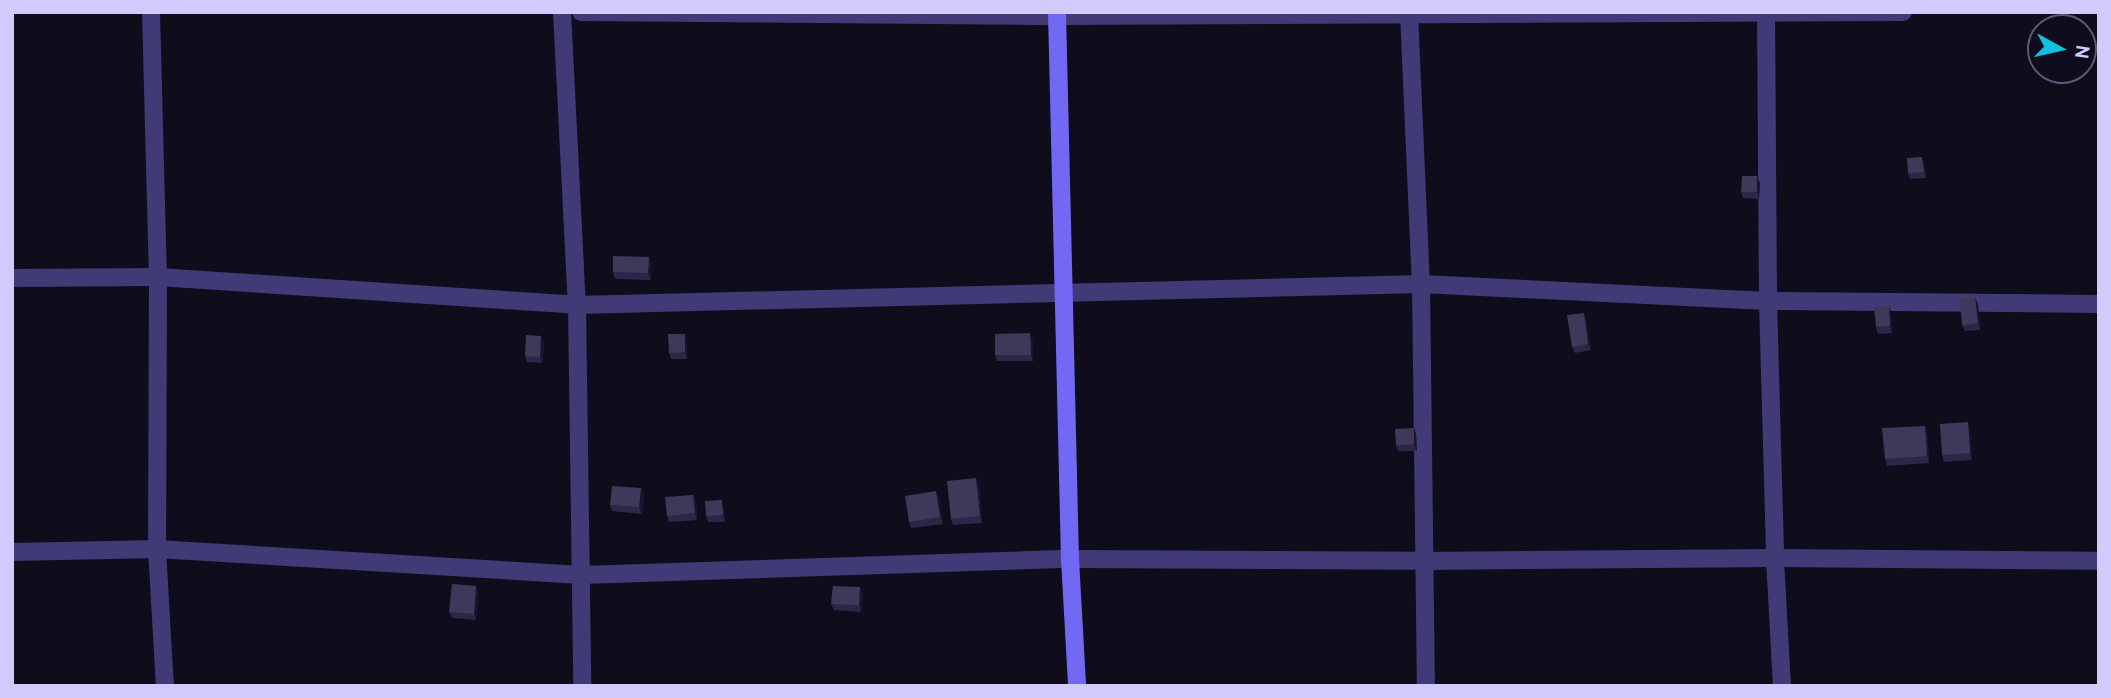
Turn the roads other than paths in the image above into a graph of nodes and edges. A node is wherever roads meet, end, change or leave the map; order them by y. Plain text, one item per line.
1 (151, 12) edge
2 (562, 12) edge
3 (581, 12) edge
4 (1903, 12) edge
5 (1409, 13) edge
6 (1766, 13) edge
7 (1057, 14) edge
8 (158, 276) junction
9 (12, 278) edge
10 (1421, 284) junction
11 (1063, 294) junction
12 (1768, 301) junction
13 (2099, 304) edge
14 (577, 305) junction
15 (157, 549) junction
16 (12, 552) edge
17 (1775, 558) junction
18 (1070, 559) junction
19 (1422, 561) junction
20 (2099, 561) edge
21 (581, 575) junction
22 (165, 686) edge
23 (582, 686) edge
24 (1077, 686) edge
25 (1426, 686) edge
26 (1782, 686) edge

1 - 8 street
2 - 14 street
3 - 7 street
4 - 6 street
5 - 6 street
5 - 7 street
5 - 10 street
6 - 12 street
7 - 11 street
8 - 9 street
8 - 14 street
8 - 15 street
10 - 11 street
10 - 12 street
10 - 19 street
11 - 14 street
11 - 18 street
12 - 13 street
12 - 17 street
14 - 21 street
15 - 16 street
15 - 21 street
15 - 22 street
17 - 19 street
17 - 20 street
17 - 26 street
18 - 19 street
18 - 21 street
18 - 24 street
19 - 25 street
21 - 23 street

